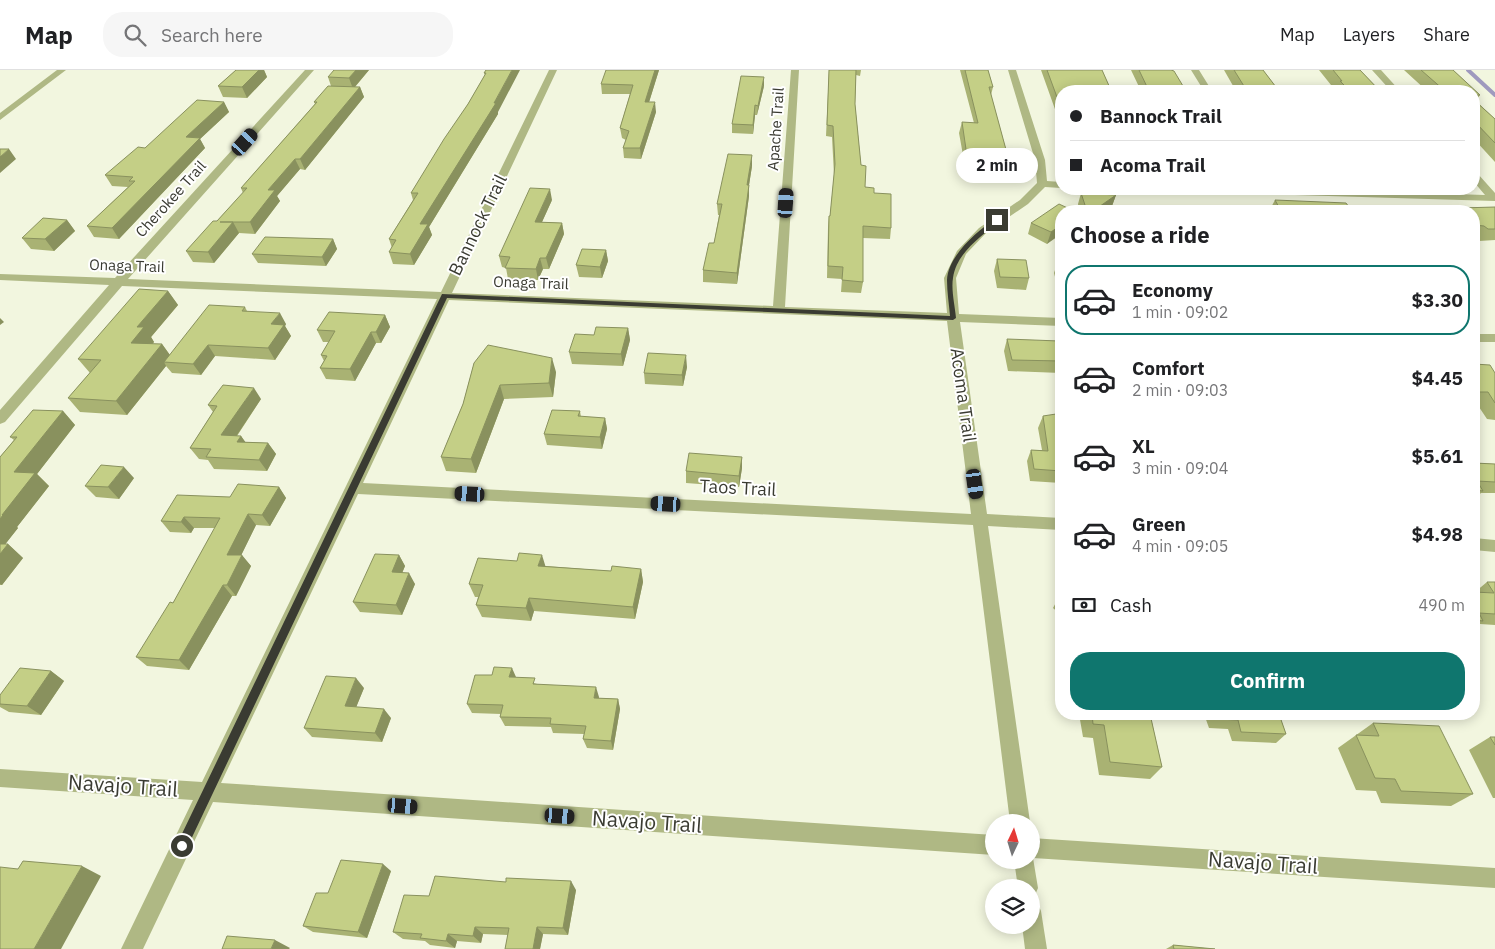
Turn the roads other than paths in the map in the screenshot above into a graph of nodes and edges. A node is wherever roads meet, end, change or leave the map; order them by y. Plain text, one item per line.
1 (62, 70) edge
2 (310, 70) edge
3 (554, 70) edge
4 (796, 70) edge
5 (1012, 70) edge
6 (1195, 70) edge
7 (1376, 70) edge
8 (1204, 85) edge
9 (1390, 85) edge
10 (0, 117) edge
11 (1480, 182) edge
12 (1042, 184) junction
13 (1055, 184) edge
14 (1410, 195) edge
15 (1495, 198) edge
16 (0, 277) edge
17 (119, 282) junction
18 (444, 296) junction
19 (779, 310) junction
20 (953, 318) junction
21 (1055, 322) edge
22 (1480, 338) edge
23 (1495, 338) edge
24 (0, 419) edge
25 (352, 488) junction
26 (980, 520) junction
27 (1055, 524) edge
28 (1480, 545) edge
29 (1495, 546) edge
30 (0, 778) edge
31 (206, 792) junction
32 (1019, 814) edge
33 (985, 844) edge
34 (1040, 849) edge
35 (1495, 878) edge
36 (1034, 934) edge
37 (132, 949) edge
38 (1036, 949) edge

1 - 10 street
2 - 17 street, Cherokee Trail
3 - 18 street, Bannock Trail
4 - 19 street, Apache Trail
5 - 12 street
6 - 8 street
7 - 9 street
11 - 15 street
12 - 13 street
12 - 20 street, Acoma Trail
14 - 15 street
16 - 17 street, Onaga Trail
17 - 18 street, Onaga Trail
17 - 24 street, Cherokee Trail
18 - 19 street, Onaga Trail
18 - 25 street, Bannock Trail
19 - 20 street, Onaga Trail
20 - 21 street, Onaga Trail
20 - 26 street, Acoma Trail
22 - 23 street
25 - 26 street, Taos Trail
25 - 31 street, Bannock Trail
26 - 27 street, Taos Trail
26 - 32 street, Acoma Trail
28 - 29 street
30 - 31 street, Navajo Trail
31 - 33 street, Navajo Trail
31 - 37 street, Bannock Trail
34 - 35 street, Navajo Trail
36 - 38 street

